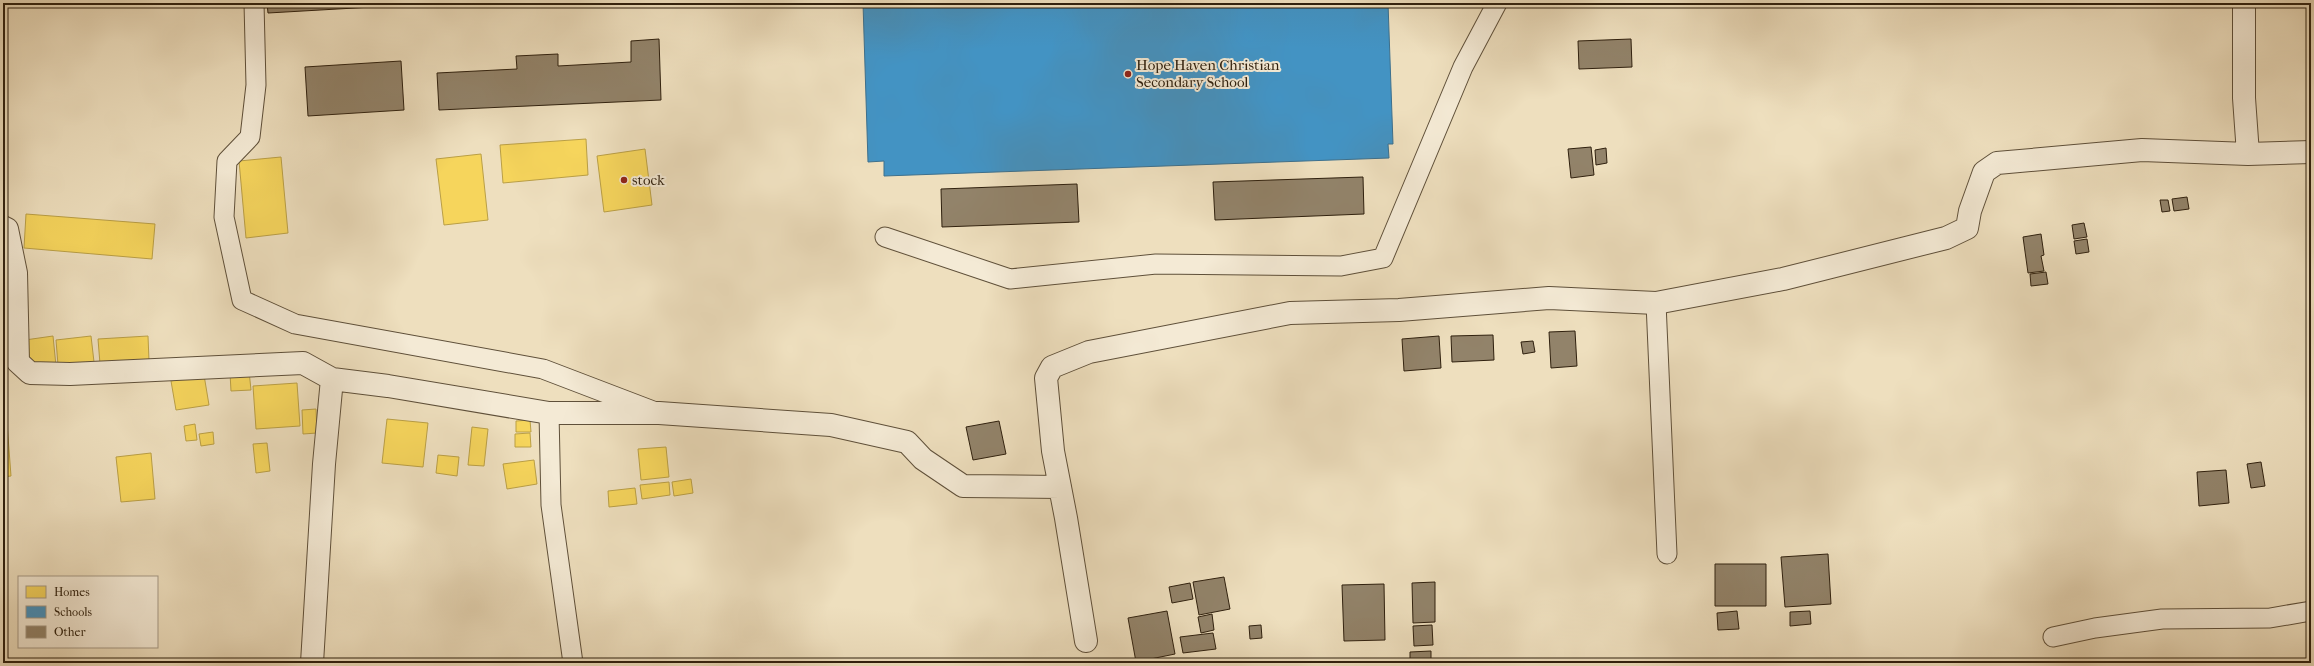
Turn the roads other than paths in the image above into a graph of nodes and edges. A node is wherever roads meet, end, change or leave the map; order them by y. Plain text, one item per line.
1 (254, 3) edge
2 (1497, 3) edge
3 (2244, 3) edge
4 (2311, 152) edge
5 (2248, 154) junction
6 (3, 227) edge
7 (885, 237) dead end
8 (1656, 303) junction
9 (332, 379) junction
10 (549, 413) junction
11 (659, 414) junction
12 (1060, 487) junction
13 (1667, 554) dead end
14 (2311, 611) edge
15 (2053, 637) dead end
16 (1086, 641) dead end
17 (312, 663) edge
18 (573, 663) edge

1 - 11 lane
2 - 7 lane
3 - 5 street
4 - 5 street
5 - 8 street
6 - 9 street
8 - 12 street
8 - 13 lane
9 - 10 street
9 - 17 street
10 - 11 street
10 - 18 lane
11 - 12 street
12 - 16 street
14 - 15 lane

